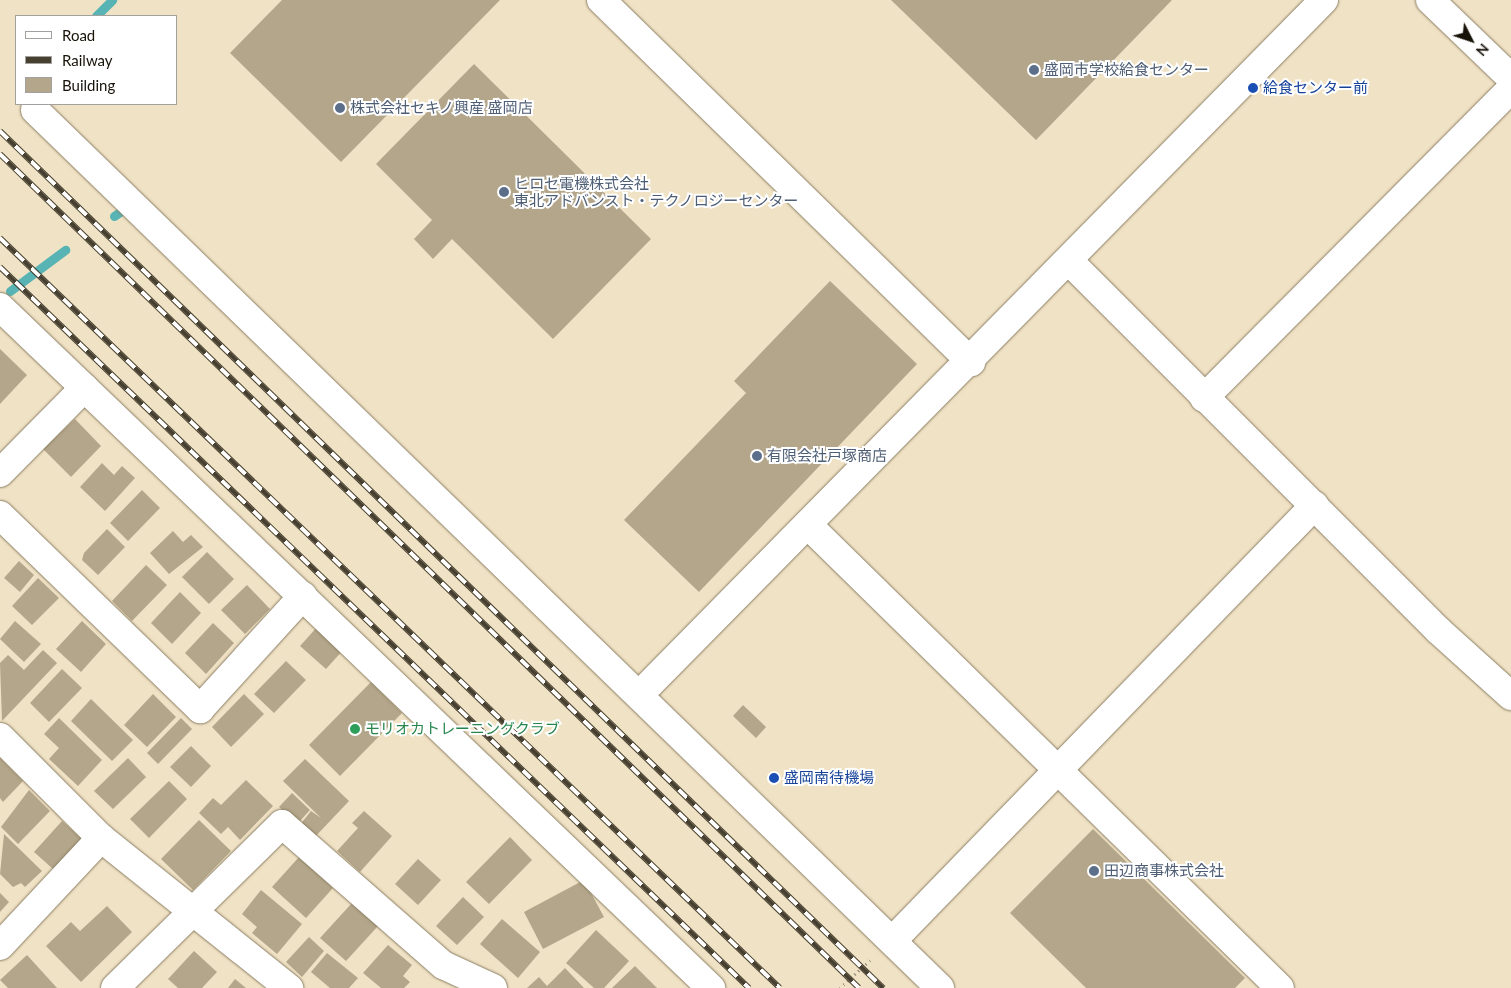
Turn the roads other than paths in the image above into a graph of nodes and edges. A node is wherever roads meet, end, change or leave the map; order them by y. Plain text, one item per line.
1 (601, 0) edge
2 (1324, 0) edge
3 (1430, 0) edge
4 (1511, 78) edge
5 (1511, 89) edge
6 (35, 110) dead end
7 (1069, 261) junction
8 (0, 307) edge
9 (971, 362) junction
10 (84, 388) junction
11 (1204, 398) junction
12 (0, 473) edge
13 (1315, 504) junction
14 (0, 515) edge
15 (808, 525) junction
16 (303, 596) junction
17 (639, 695) junction
18 (1511, 696) edge
19 (0, 737) edge
20 (1056, 770) junction
21 (101, 838) junction
22 (191, 912) junction
23 (892, 941) junction
24 (0, 946) edge
25 (707, 987) edge
26 (116, 988) edge
27 (289, 988) edge
28 (493, 988) edge
29 (940, 988) edge
30 (1280, 988) edge

1 - 9 street
2 - 7 street
3 - 4 street
5 - 11 street
6 - 17 street
7 - 9 street
7 - 11 street
8 - 10 street
9 - 15 street
10 - 12 street
10 - 16 street
11 - 13 street
13 - 18 street
13 - 20 street
14 - 16 street
15 - 17 street
15 - 20 street
16 - 25 street
17 - 23 street
19 - 21 street
20 - 23 street
20 - 30 street
21 - 22 street
21 - 24 street
22 - 26 street
22 - 27 street
22 - 28 street
23 - 29 street

